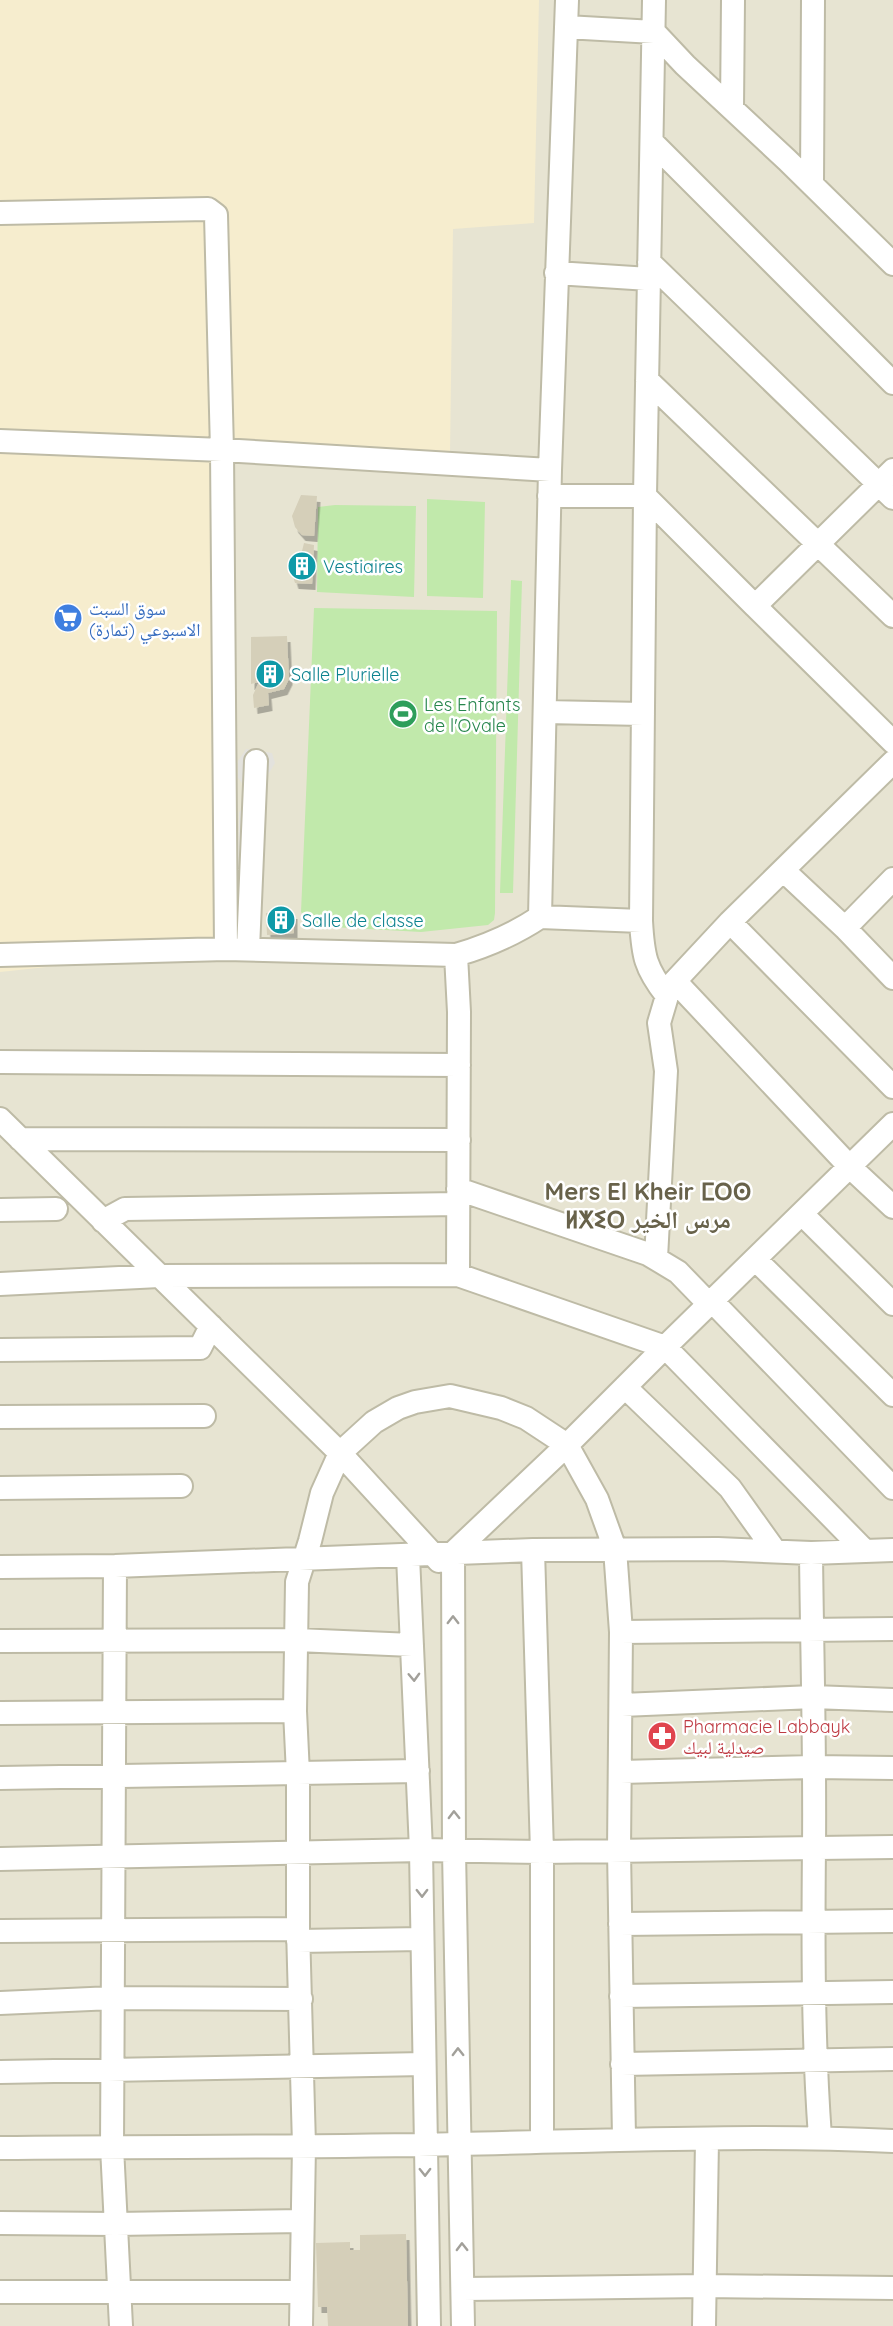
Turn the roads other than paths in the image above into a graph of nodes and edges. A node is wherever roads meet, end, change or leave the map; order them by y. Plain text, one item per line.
1 (567, 0) edge
2 (654, 0) edge
3 (733, 0) edge
4 (813, 0) edge
5 (566, 27) junction
6 (654, 32) junction
7 (732, 108) junction
8 (652, 142) junction
9 (812, 184) junction
10 (0, 213) edge
11 (893, 264) edge
12 (653, 272) junction
13 (556, 273) junction
14 (647, 380) junction
15 (893, 383) edge
16 (0, 441) edge
17 (222, 450) junction
18 (550, 470) junction
19 (888, 484) edge
20 (549, 496) junction
21 (645, 496) junction
22 (818, 543) junction
23 (754, 606) junction
24 (893, 616) edge
25 (546, 712) junction
26 (643, 714) junction
27 (893, 742) edge
28 (256, 761) dead end
29 (893, 762) edge
30 (783, 870) junction
31 (893, 879) edge
32 (540, 917) junction
33 (641, 921) junction
34 (730, 922) junction
35 (845, 928) junction
36 (237, 949) junction
37 (0, 955) edge
38 (456, 955) junction
39 (893, 978) edge
40 (671, 989) junction
41 (0, 1062) edge
42 (459, 1065) junction
43 (893, 1087) edge
44 (0, 1119) edge
45 (893, 1124) edge
46 (20, 1139) junction
47 (459, 1140) junction
48 (850, 1167) junction
49 (458, 1196) junction
50 (893, 1207) edge
51 (56, 1209) dead end
52 (0, 1210) edge
53 (802, 1214) junction
54 (104, 1221) junction
55 (656, 1258) junction
56 (755, 1259) junction
57 (458, 1275) junction
58 (159, 1276) junction
59 (0, 1284) edge
60 (710, 1302) junction
61 (893, 1304) edge
62 (211, 1326) junction
63 (664, 1347) junction
64 (0, 1350) edge
65 (625, 1387) junction
66 (893, 1395) edge
67 (204, 1416) dead end
68 (0, 1417) edge
69 (567, 1445) junction
70 (340, 1453) junction
71 (181, 1486) dead end
72 (0, 1488) edge
73 (893, 1488) edge
74 (615, 1549) junction
75 (532, 1550) junction
76 (893, 1550) edge
77 (776, 1551) junction
78 (865, 1551) junction
79 (443, 1553) junction
80 (811, 1553) junction
81 (408, 1556) junction
82 (305, 1559) junction
83 (115, 1566) junction
84 (0, 1567) edge
85 (893, 1629) edge
86 (812, 1630) junction
87 (621, 1632) junction
88 (115, 1639) junction
89 (297, 1640) junction
90 (0, 1641) edge
91 (412, 1645) junction
92 (813, 1698) junction
93 (893, 1700) edge
94 (622, 1705) junction
95 (295, 1712) junction
96 (0, 1713) edge
97 (114, 1713) junction
98 (813, 1767) junction
99 (893, 1768) edge
100 (418, 1771) junction
101 (621, 1772) junction
102 (298, 1774) junction
103 (114, 1776) junction
104 (0, 1778) edge
105 (814, 1847) junction
106 (893, 1847) edge
107 (421, 1850) junction
108 (454, 1851) junction
109 (619, 1851) junction
110 (298, 1852) junction
111 (542, 1852) junction
112 (114, 1858) junction
113 (0, 1859) edge
114 (893, 1921) edge
115 (812, 1922) junction
116 (620, 1924) junction
117 (113, 1930) junction
118 (0, 1931) edge
119 (298, 1935) junction
120 (422, 1939) junction
121 (814, 1992) junction
122 (893, 1992) edge
123 (621, 1996) junction
124 (113, 1998) junction
125 (301, 1999) junction
126 (0, 2003) edge
127 (893, 2059) edge
128 (814, 2062) junction
129 (424, 2064) junction
130 (622, 2064) junction
131 (302, 2067) junction
132 (112, 2071) junction
133 (0, 2072) edge
134 (624, 2138) junction
135 (820, 2138) junction
136 (707, 2140) junction
137 (893, 2141) edge
138 (542, 2142) junction
139 (460, 2144) junction
140 (304, 2145) junction
141 (425, 2145) junction
142 (112, 2147) junction
143 (0, 2148) edge
144 (302, 2221) junction
145 (0, 2223) edge
146 (116, 2224) junction
147 (704, 2286) junction
148 (893, 2288) edge
149 (463, 2289) junction
150 (0, 2292) edge
151 (120, 2292) junction
152 (300, 2292) junction
153 (121, 2326) edge
154 (300, 2326) edge
155 (429, 2326) edge
156 (463, 2326) edge
157 (704, 2326) edge

1 - 5 street
2 - 6 street
3 - 7 street
4 - 9 street
5 - 6 street
5 - 13 street
6 - 7 street
6 - 8 street
7 - 9 street
8 - 12 street
8 - 15 street
9 - 11 street
10 - 17 street
12 - 13 street
12 - 14 street
12 - 19 street
13 - 18 street
14 - 21 street
14 - 22 street
16 - 17 street
17 - 18 street
17 - 36 street
18 - 20 street
19 - 22 street
20 - 21 street
20 - 25 street
21 - 23 street
21 - 26 street
22 - 23 street
22 - 24 street
23 - 27 street
25 - 26 street
25 - 32 street
26 - 33 street
28 - 36 street
29 - 30 street
30 - 34 street
30 - 35 street
31 - 35 street
32 - 33 street
32 - 38 street
33 - 40 street
34 - 40 street
34 - 43 street
35 - 39 street
36 - 37 street
36 - 38 street
38 - 42 street
40 - 48 street
40 - 55 street
41 - 42 street
42 - 47 street
44 - 46 street
45 - 48 street
46 - 47 street
46 - 54 street
47 - 49 street
48 - 50 street
48 - 53 street
49 - 54 street
49 - 55 street
49 - 57 street
51 - 52 street
53 - 56 street
53 - 61 street
54 - 58 street
55 - 60 street
56 - 60 street
56 - 66 street
57 - 58 street
57 - 63 street
58 - 59 street
58 - 62 street
60 - 63 street
60 - 73 street
62 - 64 street
62 - 70 street
63 - 65 street
63 - 78 street
65 - 69 street
65 - 77 street
67 - 68 street
69 - 70 street
69 - 74 street
69 - 79 street
70 - 79 street
70 - 82 street
71 - 72 street
74 - 75 street
74 - 77 street
74 - 87 street
75 - 79 street
75 - 111 street
76 - 78 street
77 - 80 street
78 - 80 street
79 - 81 street
108 -> 79 street
80 - 86 street
81 - 82 street
81 - 91 street
82 - 83 street
82 - 89 street
83 - 84 street
83 - 88 street
85 - 86 street
86 - 87 street
86 - 92 street
87 - 94 street
88 - 89 street
88 - 90 street
88 - 97 street
89 - 91 street
89 - 95 street
91 -> 100 street
92 - 93 street
92 - 94 street
92 - 98 street
94 - 101 street
95 - 97 street
95 - 102 street
96 - 97 street
97 - 103 street
98 - 99 street
98 - 101 street
98 - 105 street
100 - 102 street
100 - 107 street
101 - 109 street
102 - 103 street
102 - 110 street
103 - 104 street
103 - 112 street
105 - 106 street
105 - 109 street
105 - 115 street
107 - 108 street
107 - 110 street
107 -> 120 street
108 - 111 street
139 -> 108 street
109 - 111 street
109 - 116 street
110 - 112 street
110 - 119 street
111 - 138 street
112 - 113 street
112 - 117 street
114 - 115 street
115 - 116 street
115 - 121 street
116 - 123 street
117 - 118 street
117 - 119 street
117 - 124 street
119 - 120 street
119 - 125 street
120 - 129 street
121 - 122 street
121 - 123 street
121 - 128 street
123 - 130 street
124 - 125 street
124 - 126 street
124 - 132 street
125 - 131 street
127 - 128 street
128 - 130 street
128 - 135 street
129 - 131 street
129 - 141 street
130 - 134 street
131 - 132 street
131 - 140 street
132 - 133 street
132 - 142 street
134 - 136 street
134 - 138 street
135 - 136 street
135 - 137 street
136 - 147 street
138 - 139 street
139 - 141 street
149 -> 139 street
140 - 141 street
140 - 142 street
140 - 144 street
141 -> 155 street
142 - 143 street
142 - 146 street
144 - 146 street
144 - 152 street
145 - 146 street
146 - 151 street
147 - 148 street
147 - 149 street
147 - 157 street
149 - 156 street
150 - 151 street
151 - 152 street
151 - 153 street
152 - 154 street

